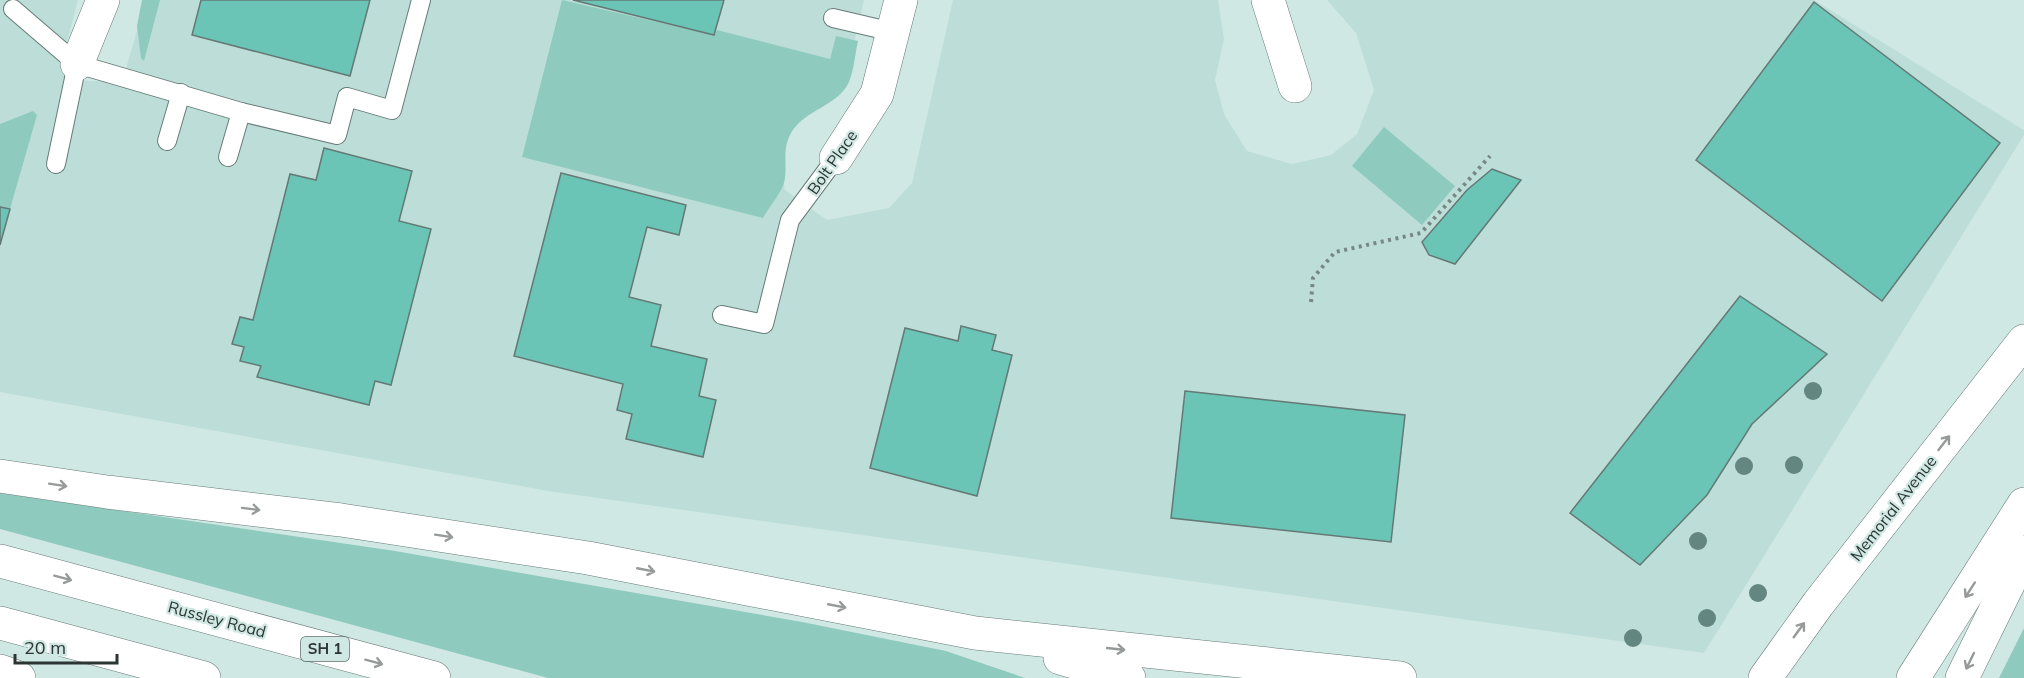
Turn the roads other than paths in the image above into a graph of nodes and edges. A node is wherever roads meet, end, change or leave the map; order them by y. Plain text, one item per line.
1 (103, 0) edge
2 (421, 0) edge
3 (901, 0) edge
4 (1268, 0) edge
5 (13, 9) dead end
6 (833, 18) dead end
7 (893, 32) junction
8 (77, 64) junction
9 (1295, 86) dead end
10 (181, 93) junction
11 (241, 112) junction
12 (167, 141) dead end
13 (228, 157) dead end
14 (836, 158) joint
15 (56, 164) dead end
16 (722, 315) dead end
17 (2024, 341) edge
18 (0, 476) edge
19 (2024, 504) edge
20 (2024, 552) edge
21 (0, 561) edge
22 (0, 623) edge
23 (975, 633) junction
24 (0, 671) edge
25 (20, 678) edge
26 (204, 678) edge
27 (434, 678) edge
28 (1128, 678) edge
29 (1400, 678) edge
30 (1765, 678) edge
31 (1913, 678) edge
32 (1962, 678) edge

1 - 8 main road
2 - 11 lane
3 - 7 main road, Bolt Place
4 - 9 main road
5 - 8 lane
6 - 7 lane
7 - 14 main road, Bolt Place
8 - 10 lane
8 - 15 lane
10 - 11 lane
10 - 12 lane
11 - 13 lane
14 - 16 lane, Bolt Place
30 -> 17 main road, Memorial Avenue
18 -> 23 main road
19 -> 31 main road
20 -> 32 main road
21 -> 27 main road, Russley Road / SH 1
22 - 26 main road
23 - 28 main road
23 -> 29 main road
24 - 25 main road

